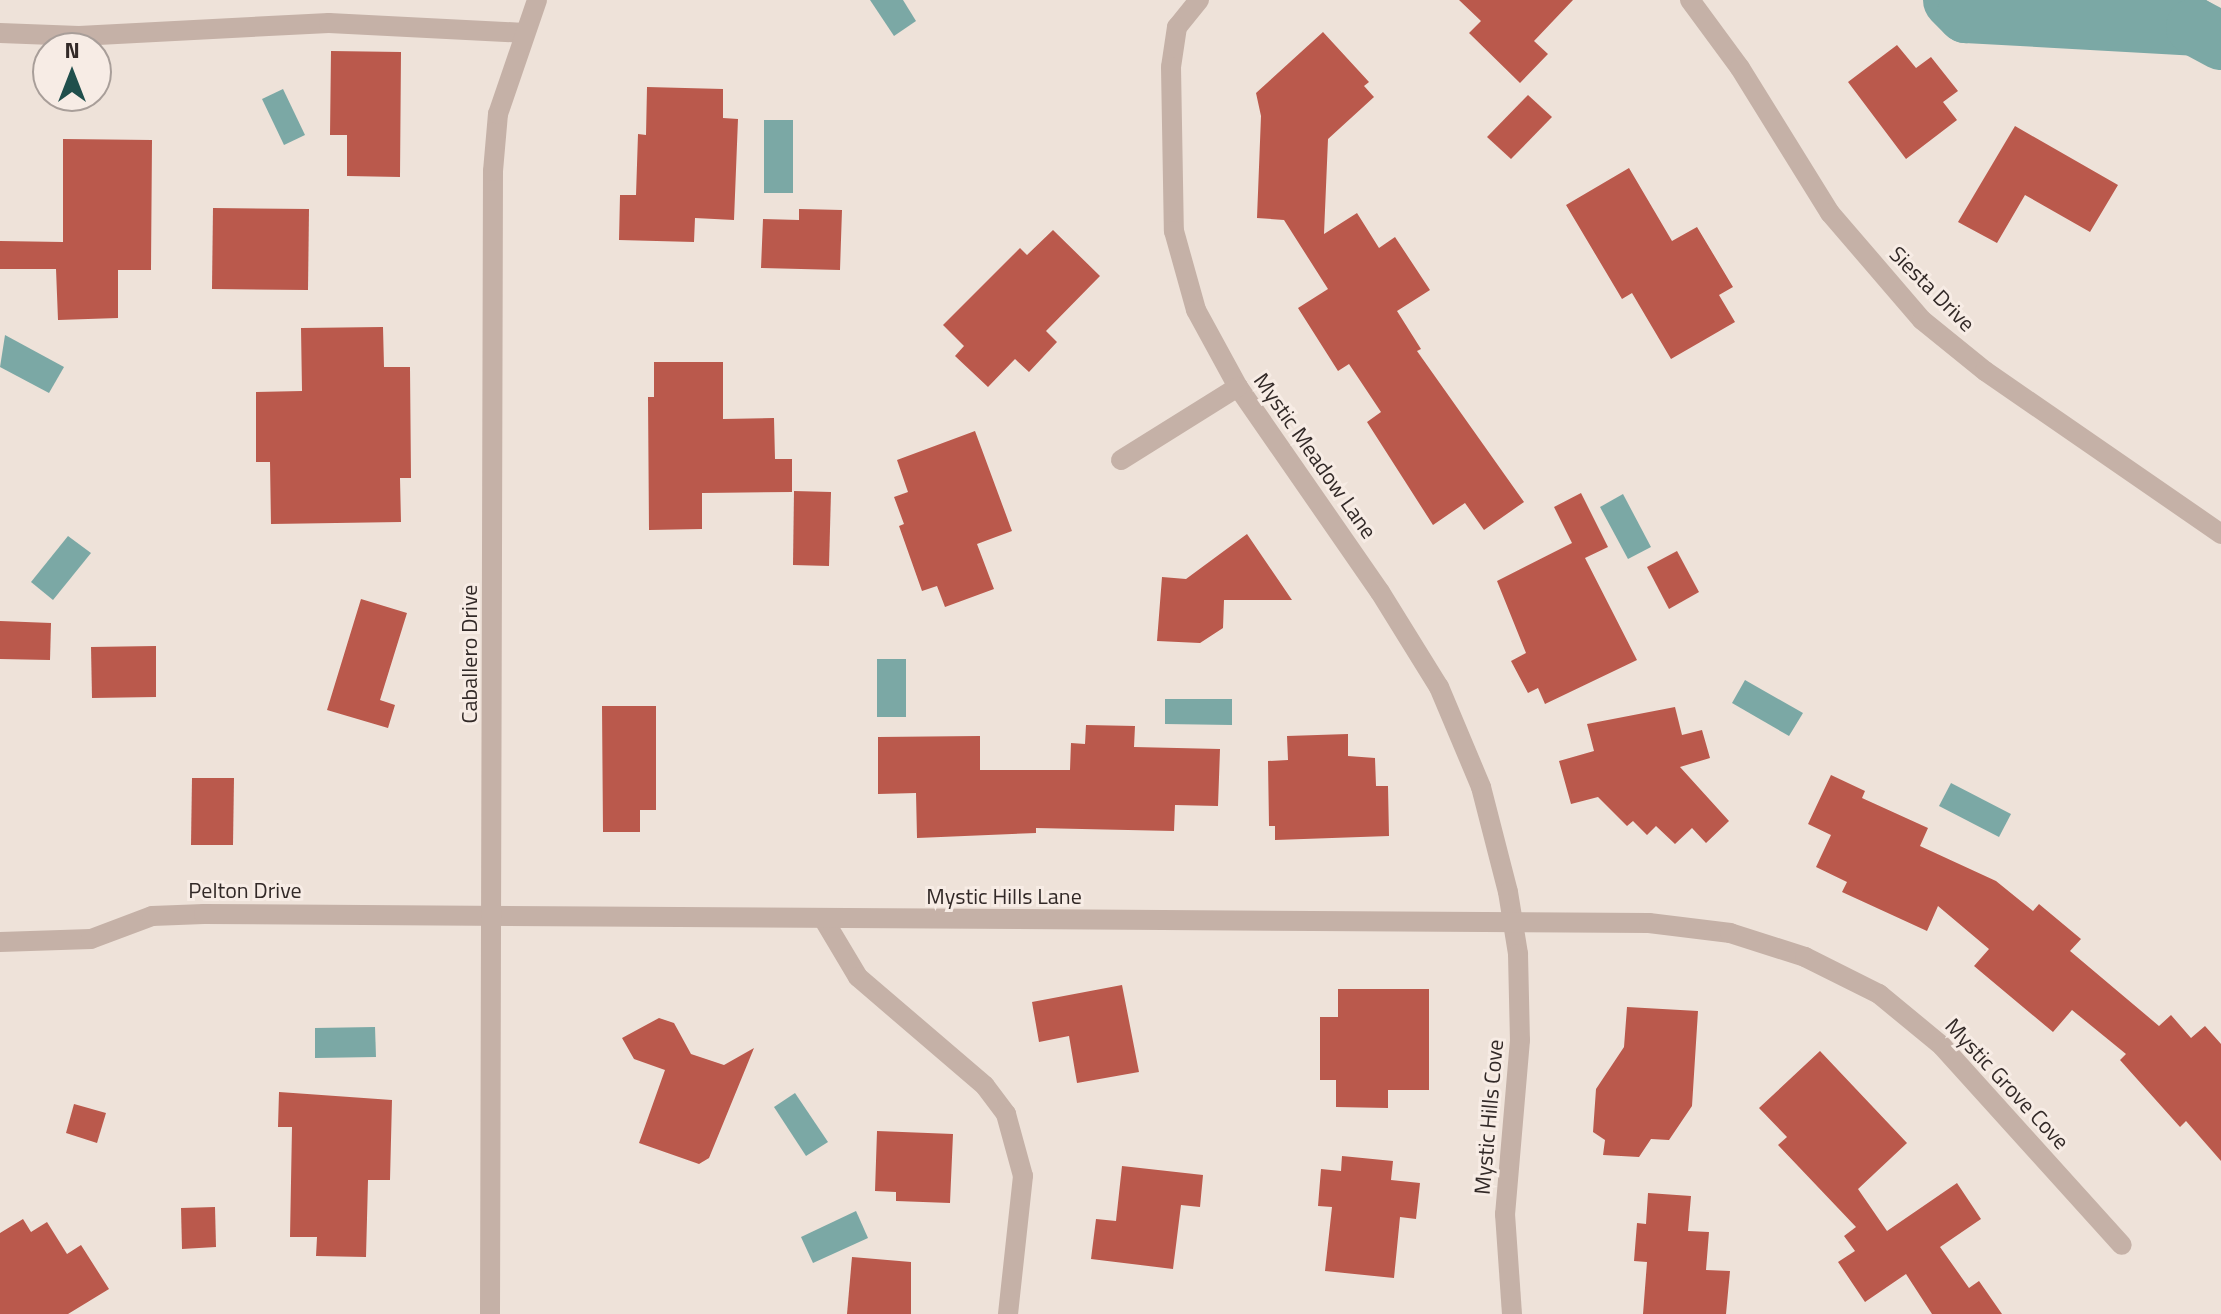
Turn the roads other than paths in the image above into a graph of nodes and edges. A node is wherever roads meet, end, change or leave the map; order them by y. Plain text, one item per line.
1 (537, 0) edge
2 (1199, 0) edge
3 (1690, 0) edge
4 (0, 33) edge
5 (525, 33) junction
6 (1238, 387) junction
7 (1121, 460) dead end
8 (2221, 534) edge
9 (494, 914) junction
10 (824, 920) junction
11 (1514, 924) junction
12 (0, 942) edge
13 (2122, 1245) dead end
14 (490, 1314) edge
15 (1008, 1314) edge
16 (1512, 1314) edge

1 - 5 street, Caballero Drive
2 - 6 street, Mystic Meadow Lane
3 - 8 street, Siesta Drive
4 - 5 street
5 - 9 street, Caballero Drive
6 - 7 street
6 - 11 street, Mystic Meadow Lane
9 - 10 street, Mystic Hills Lane
9 - 12 street, Pelton Drive
9 - 14 street, Caballero Drive
10 - 11 street, Mystic Hills Lane
10 - 15 street
11 - 13 street, Mystic Grove Cove
11 - 16 street, Mystic Hills Cove

